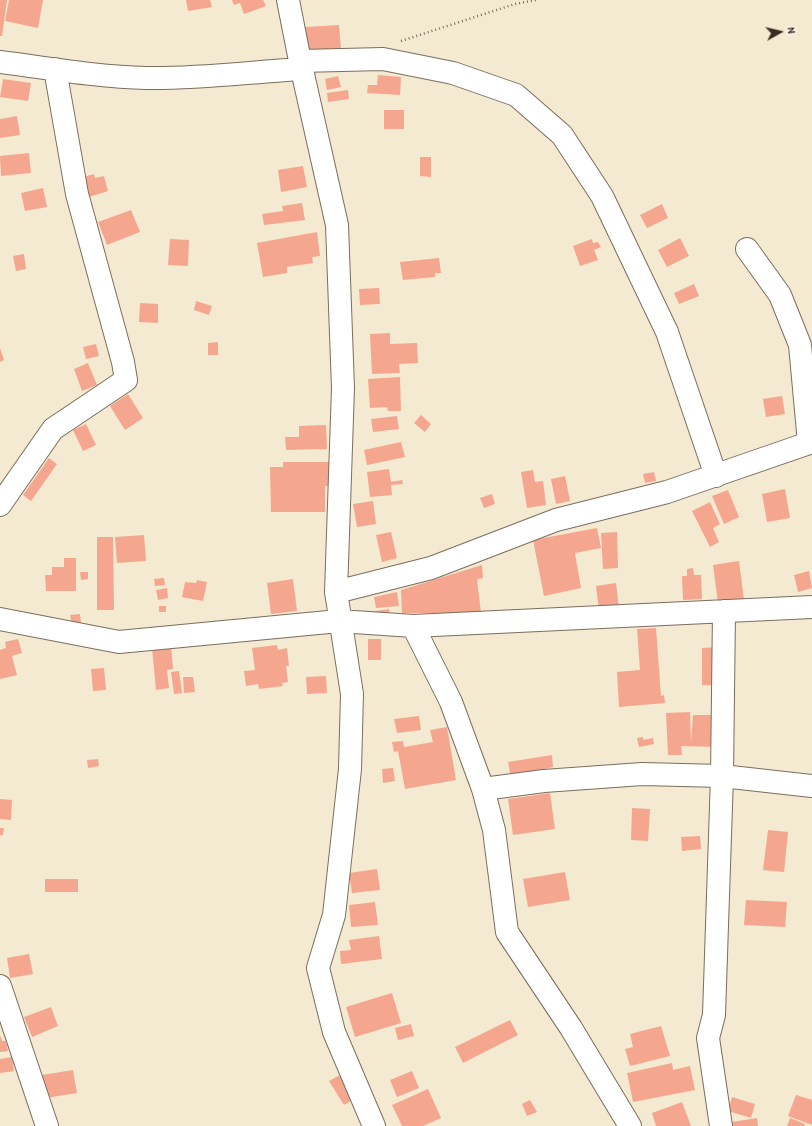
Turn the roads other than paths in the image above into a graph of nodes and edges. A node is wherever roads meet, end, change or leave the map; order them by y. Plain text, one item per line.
1 (288, 0) edge
2 (0, 62) edge
3 (301, 65) junction
4 (55, 69) junction
5 (747, 249) dead end
6 (811, 443) edge
7 (716, 476) junction
8 (0, 505) edge
9 (336, 592) junction
10 (812, 607) edge
11 (724, 611) junction
12 (0, 619) edge
13 (339, 621) junction
14 (412, 626) junction
15 (722, 776) junction
16 (812, 786) edge
17 (483, 789) junction
18 (2, 997) edge
19 (47, 1126) edge
20 (374, 1126) edge
21 (630, 1126) edge
22 (722, 1126) edge

1 - 3 street
2 - 4 street
3 - 4 street
3 - 7 street
3 - 9 street
4 - 8 street
5 - 6 street
6 - 7 street
7 - 9 street
9 - 13 street
10 - 11 street
11 - 14 street
11 - 15 street
12 - 13 street
13 - 14 street
13 - 20 street
14 - 17 street
15 - 16 street
15 - 17 street
15 - 22 street
17 - 21 street
18 - 19 street

